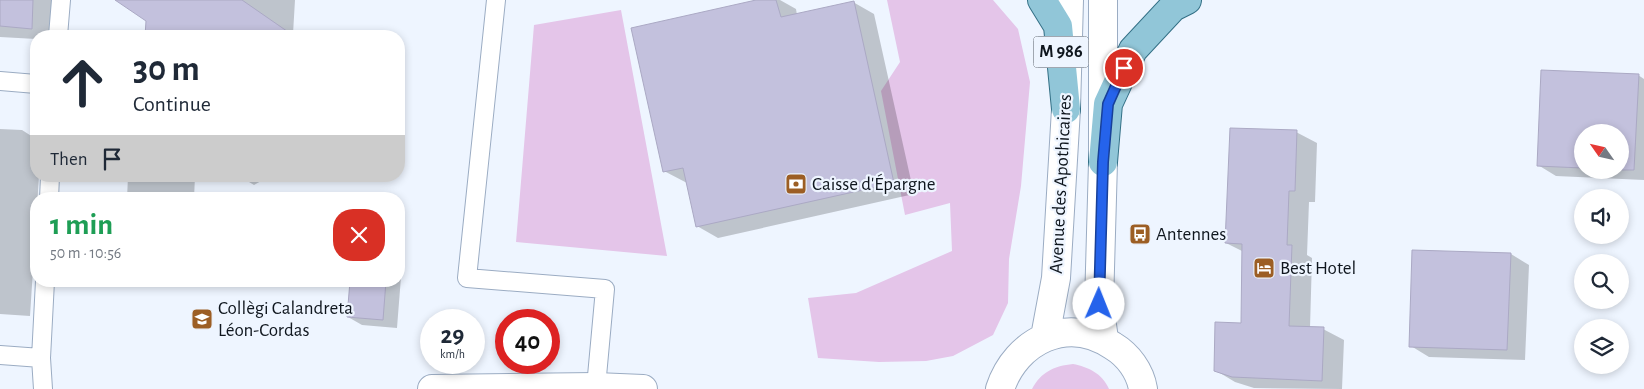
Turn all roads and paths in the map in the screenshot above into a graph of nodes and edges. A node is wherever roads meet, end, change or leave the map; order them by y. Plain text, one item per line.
1 (61, 0) edge
2 (496, 0) edge
3 (1042, 0) edge
4 (1069, 0) edge
5 (1103, 0) edge
6 (1187, 0) edge
7 (58, 30) edge
8 (0, 82) edge
9 (30, 84) edge
10 (1066, 109) junction
11 (1103, 162) junction
12 (45, 287) edge
13 (1045, 337) junction
14 (1104, 340) junction
15 (0, 355) edge
16 (41, 358) junction
17 (596, 387) junction
18 (43, 389) edge
19 (432, 389) edge
20 (643, 389) edge
21 (1000, 389) edge
22 (1143, 389) edge

1 - 7 lane
2 - 17 lane
3 - 10 main road, M 986
4 - 10 street, Avenue des Apothicaires
5 - 11 street, Avenue des Apothicaires
6 - 11 main road
8 - 9 lane
10 - 13 street, Avenue des Apothicaires
11 - 14 street, Avenue des Apothicaires
12 - 16 lane
13 - 14 street
13 - 21 street
14 - 22 street
15 - 16 lane
16 - 18 lane
17 - 19 street
17 - 20 street

